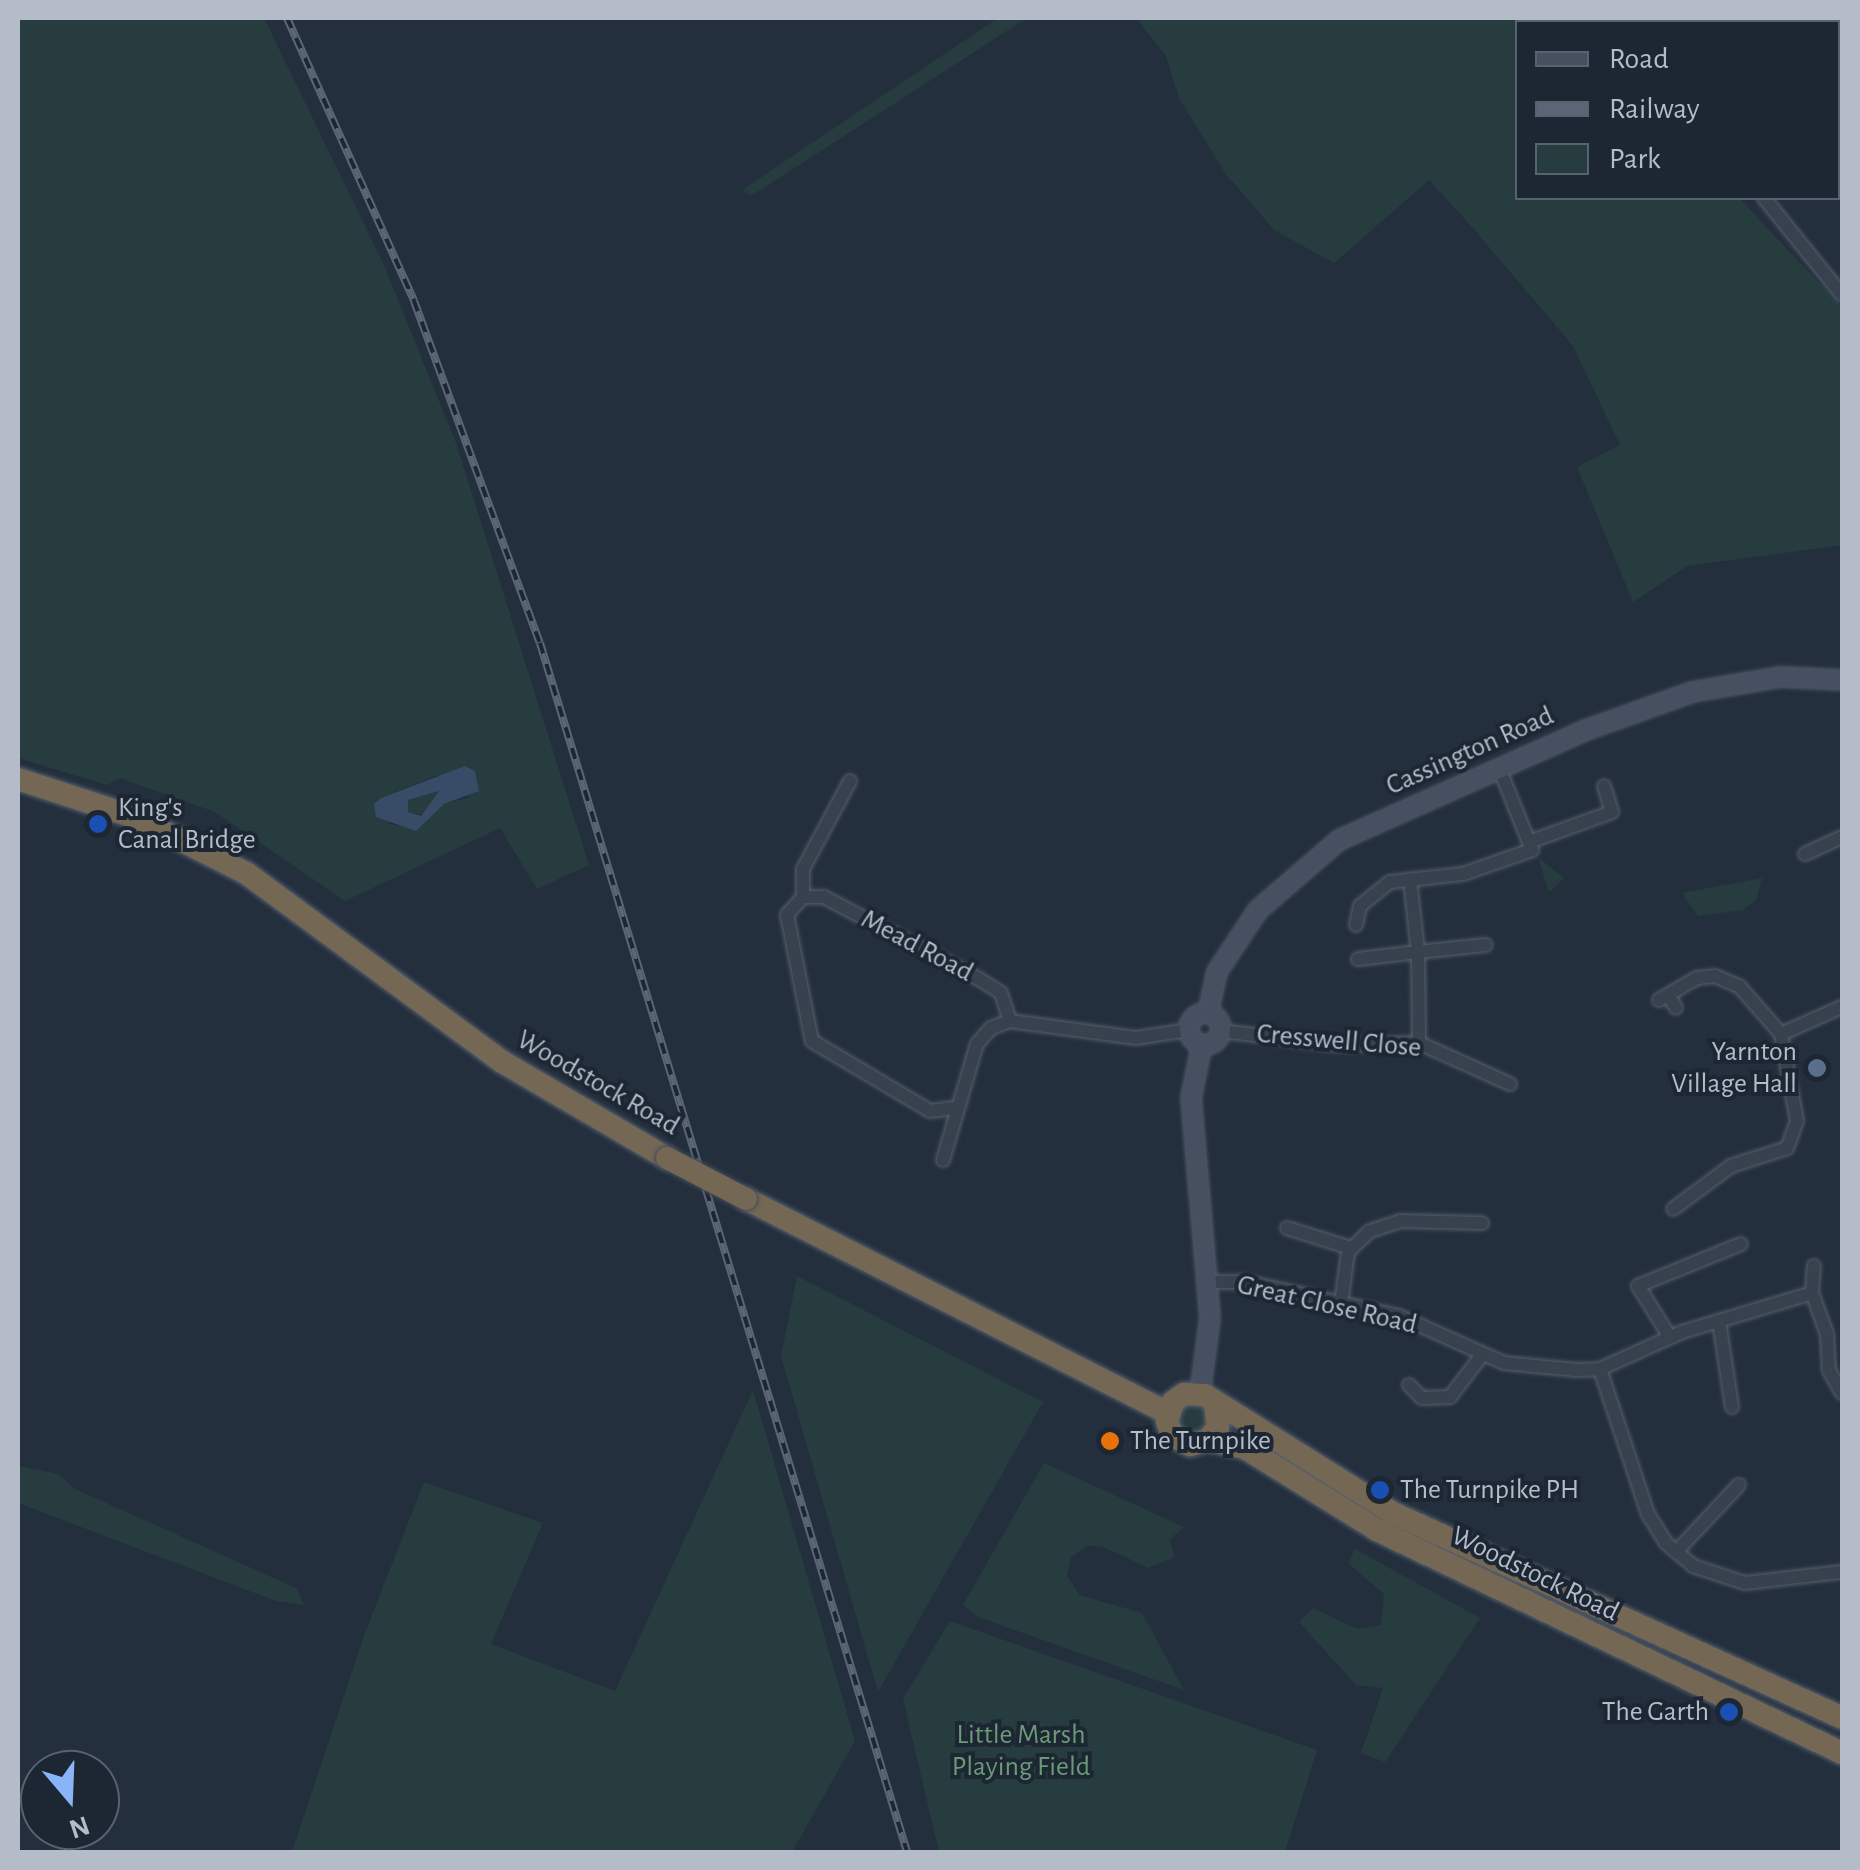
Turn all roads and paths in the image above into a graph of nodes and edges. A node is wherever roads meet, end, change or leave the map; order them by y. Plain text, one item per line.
1 (1766, 200) edge
2 (1842, 295) edge
3 (1842, 680) edge
4 (1498, 768) junction
5 (18, 780) edge
6 (850, 781) dead end
7 (1604, 786) dead end
8 (1842, 837) edge
9 (1529, 842) junction
10 (1805, 854) dead end
11 (1410, 879) junction
12 (802, 897) junction
13 (1356, 926) dead end
14 (1486, 945) dead end
15 (1418, 952) junction
16 (1358, 960) dead end
17 (1842, 1007) edge
18 (1676, 1008) dead end
19 (1208, 1012) junction
20 (1010, 1021) junction
21 (1221, 1031) junction
22 (1781, 1034) junction
23 (1195, 1038) junction
24 (1419, 1042) junction
25 (1510, 1084) dead end
26 (954, 1108) junction
27 (943, 1160) dead end
28 (1674, 1208) dead end
29 (1482, 1223) dead end
30 (1287, 1228) dead end
31 (1741, 1244) dead end
32 (1351, 1248) junction
33 (1814, 1266) dead end
34 (1208, 1282) junction
35 (1812, 1293) junction
36 (1341, 1304) junction
37 (1719, 1321) junction
38 (1670, 1337) junction
39 (1482, 1355) junction
40 (1600, 1369) junction
41 (1408, 1385) dead end
42 (1842, 1393) edge
43 (1208, 1399) junction
44 (1732, 1407) dead end
45 (1168, 1413) junction
46 (1208, 1440) junction
47 (1739, 1485) dead end
48 (1676, 1552) junction
49 (1842, 1572) edge
50 (1842, 1718) edge
51 (1842, 1752) edge

1 - 2 street
3 - 4 street, Cassington Road
4 - 9 street
4 - 19 street, Cassington Road
5 - 45 highway, Woodstock Road, bridge
6 - 12 street
7 - 9 street
8 - 10 street
9 - 11 street
11 - 13 street
11 - 15 street
12 - 20 street, Mead Road
12 - 26 street
14 - 15 street
15 - 16 street
15 - 24 street
17 - 22 street
18 - 22 street
19 - 21 street
19 - 23 street
20 - 23 street
20 - 26 street
21 - 23 street
21 - 24 street, Cresswell Close
22 - 28 street
23 - 34 street
24 - 25 street, Cresswell Close
26 - 27 street
29 - 32 street
30 - 32 street
31 - 38 street
32 - 36 street
33 - 35 street
34 - 36 street, Great Close Road
34 - 43 street
35 - 37 street, Great Close Road
35 - 42 street
36 - 39 street, Great Close Road
37 - 38 street, Great Close Road
37 - 44 street
38 - 40 street, Great Close Road
39 - 40 street, Great Close Road
39 - 41 street
40 - 48 street
43 - 45 highway
43 - 46 highway
43 - 50 highway, Woodstock Road
45 - 46 highway
46 - 51 highway, Woodstock Road
47 - 48 street
48 - 49 street

